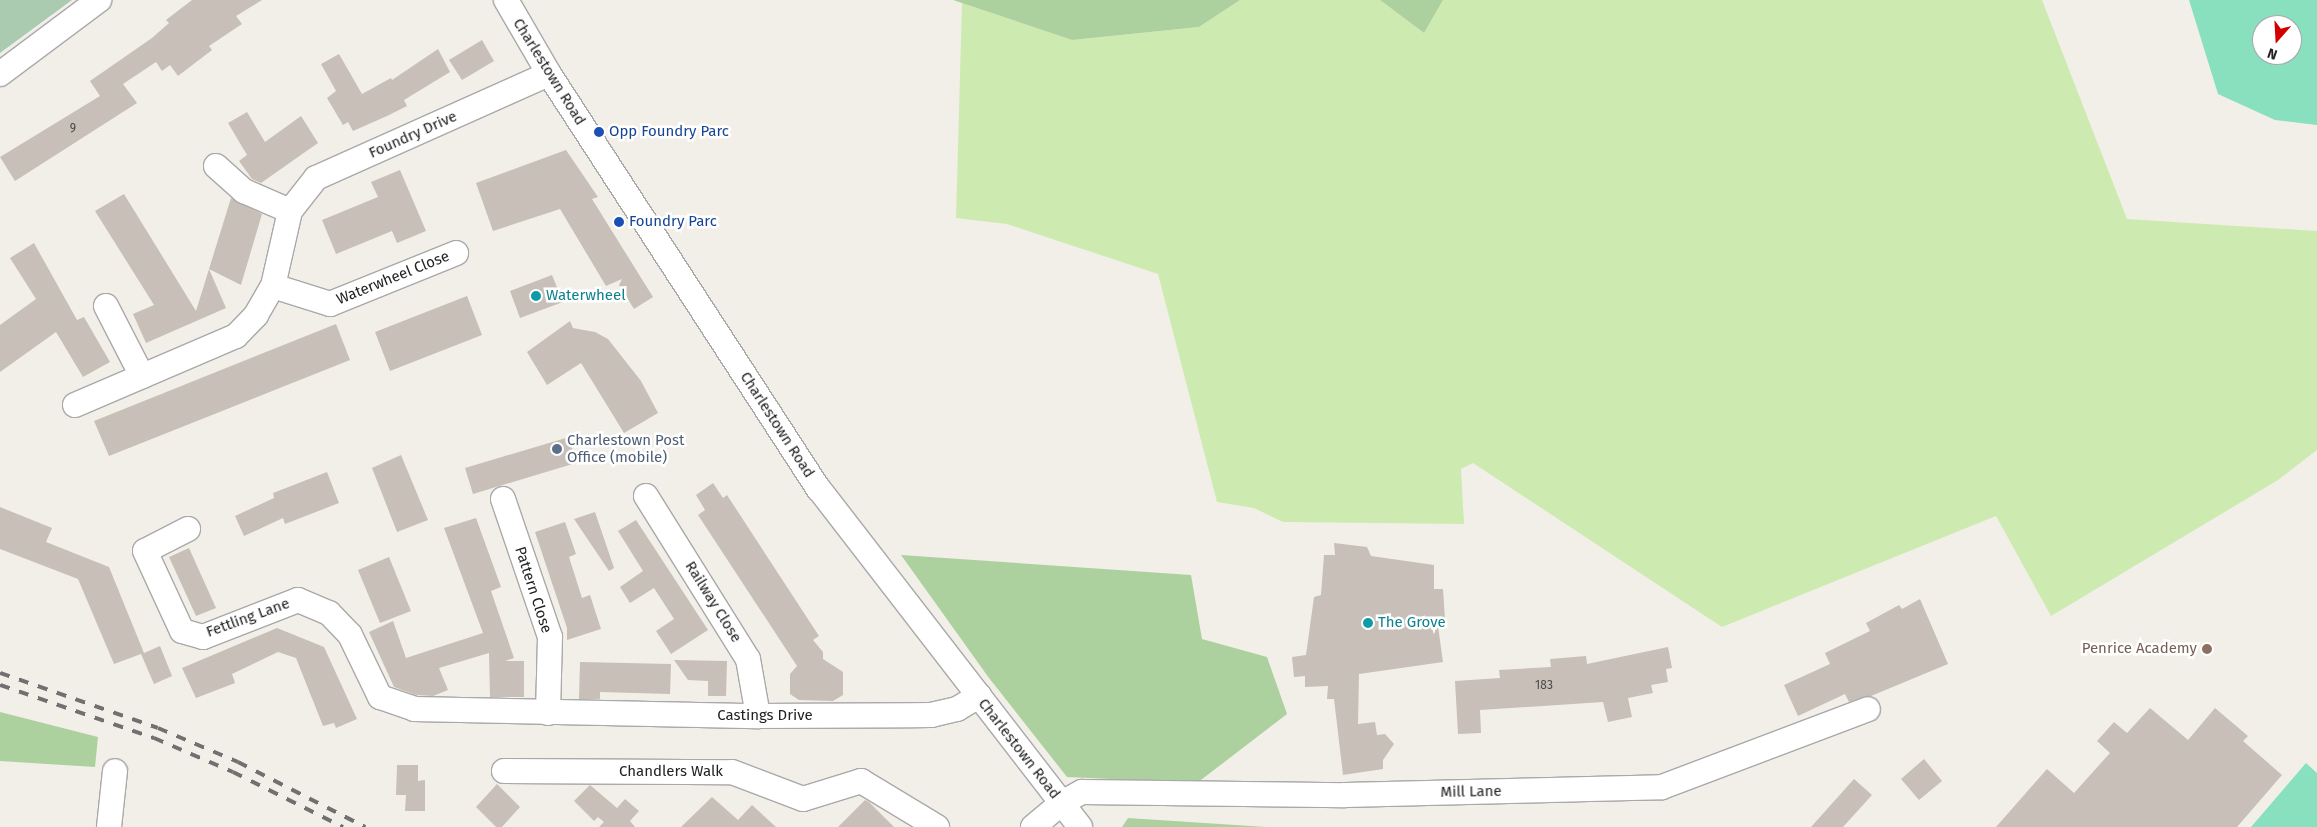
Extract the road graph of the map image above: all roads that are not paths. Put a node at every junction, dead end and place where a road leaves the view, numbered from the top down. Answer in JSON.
{"nodes":[{"id":1,"x":99,"y":0,"type":"edge"},
{"id":2,"x":506,"y":0,"type":"edge"},
{"id":3,"x":0,"y":74,"type":"edge"},
{"id":4,"x":549,"y":74,"type":"junction"},
{"id":5,"x":216,"y":166,"type":"dead end"},
{"id":6,"x":290,"y":211,"type":"junction"},
{"id":7,"x":456,"y":253,"type":"dead end"},
{"id":8,"x":273,"y":286,"type":"junction"},
{"id":9,"x":106,"y":306,"type":"dead end"},
{"id":10,"x":142,"y":376,"type":"junction"},
{"id":11,"x":75,"y":405,"type":"dead end"},
{"id":12,"x":646,"y":496,"type":"dead end"},
{"id":13,"x":503,"y":499,"type":"dead end"},
{"id":14,"x":188,"y":529,"type":"dead end"},
{"id":15,"x":979,"y":696,"type":"junction"},
{"id":16,"x":1868,"y":709,"type":"dead end"},
{"id":17,"x":548,"y":713,"type":"junction"},
{"id":18,"x":758,"y":716,"type":"junction"},
{"id":19,"x":504,"y":771,"type":"dead end"},
{"id":20,"x":115,"y":772,"type":"dead end"},
{"id":21,"x":1062,"y":803,"type":"junction"},
{"id":22,"x":109,"y":827,"type":"edge"},
{"id":23,"x":937,"y":827,"type":"edge"},
{"id":24,"x":1033,"y":827,"type":"edge"},
{"id":25,"x":1080,"y":827,"type":"edge"}],
"edges":[{"from":1,"to":3,"type":"street"},
{"from":2,"to":4,"type":"street","name":"Charlestown Road"},
{"from":4,"to":6,"type":"street","name":"Foundry Drive"},
{"from":4,"to":15,"type":"street","name":"Charlestown Road"},
{"from":5,"to":6,"type":"street"},
{"from":6,"to":8,"type":"street","name":"Foundry Drive"},
{"from":7,"to":8,"type":"street","name":"Waterwheel Close"},
{"from":8,"to":10,"type":"street","name":"Foundry Drive"},
{"from":9,"to":10,"type":"street"},
{"from":10,"to":11,"type":"street","name":"Foundry Drive"},
{"from":12,"to":18,"type":"street","name":"Railway Close"},
{"from":13,"to":17,"type":"street","name":"Pattern Close"},
{"from":14,"to":17,"type":"street","name":"Fettling Lane"},
{"from":15,"to":18,"type":"street","name":"Castings Drive"},
{"from":15,"to":21,"type":"street","name":"Charlestown Road"},
{"from":16,"to":21,"type":"street","name":"Mill Lane"},
{"from":17,"to":18,"type":"street","name":"Castings Drive"},
{"from":19,"to":23,"type":"street","name":"Chandlers Walk"},
{"from":20,"to":22,"type":"street"},
{"from":21,"to":24,"type":"street"},
{"from":21,"to":25,"type":"street","name":"Charlestown Road"}]}
